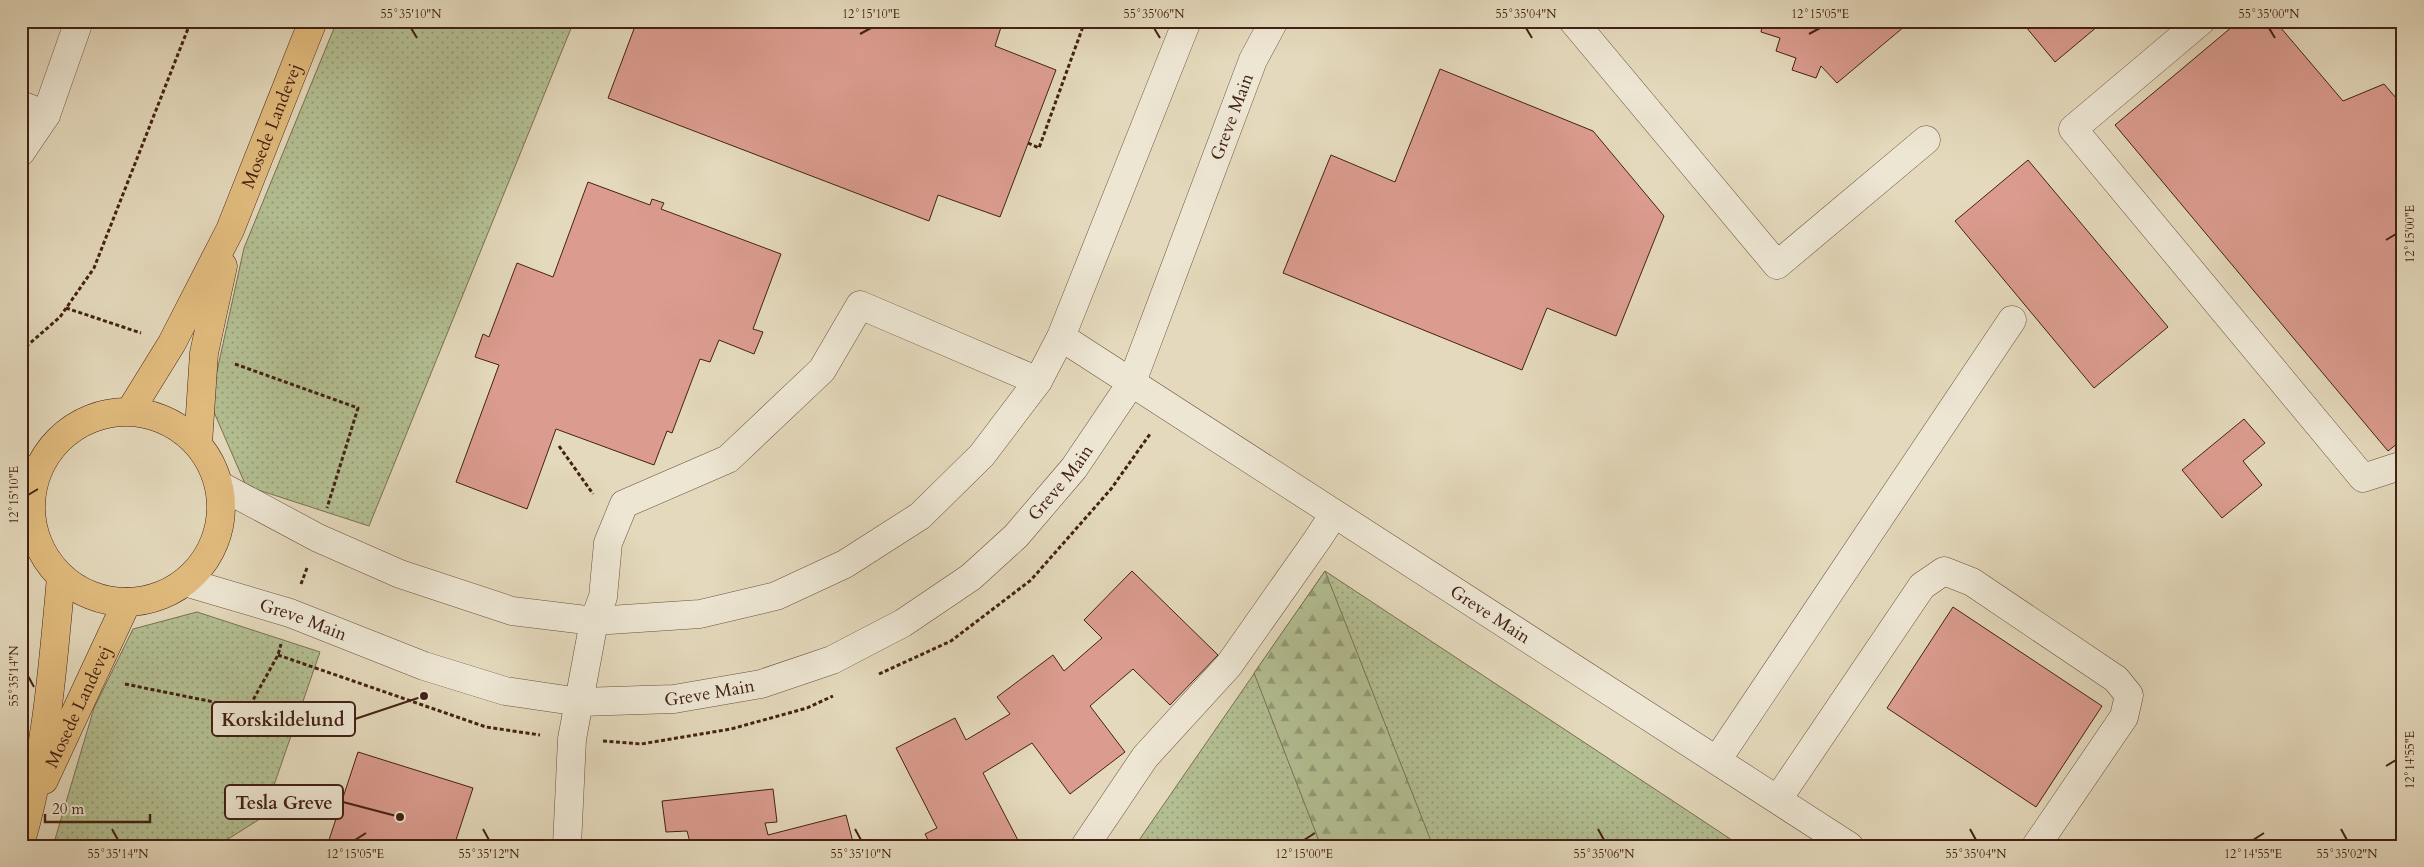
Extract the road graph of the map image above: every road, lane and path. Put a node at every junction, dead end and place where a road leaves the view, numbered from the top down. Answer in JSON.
{"nodes":[{"id":1,"x":79,"y":21,"type":"edge"},
{"id":2,"x":191,"y":21,"type":"edge"},
{"id":3,"x":313,"y":21,"type":"edge"},
{"id":4,"x":1085,"y":21,"type":"edge"},
{"id":5,"x":1187,"y":21,"type":"edge"},
{"id":6,"x":1274,"y":21,"type":"edge"},
{"id":7,"x":1573,"y":21,"type":"edge"},
{"id":8,"x":2201,"y":21,"type":"edge"},
{"id":9,"x":34,"y":110,"type":"edge"},
{"id":10,"x":1926,"y":140,"type":"dead end"},
{"id":11,"x":1028,"y":143,"type":"dead end"},
{"id":12,"x":21,"y":152,"type":"edge"},
{"id":13,"x":230,"y":230,"type":"junction"},
{"id":14,"x":2012,"y":320,"type":"dead end"},
{"id":15,"x":1061,"y":337,"type":"junction"},
{"id":16,"x":21,"y":351,"type":"edge"},
{"id":17,"x":1038,"y":380,"type":"junction"},
{"id":18,"x":1132,"y":382,"type":"junction"},
{"id":19,"x":130,"y":411,"type":"junction"},
{"id":20,"x":198,"y":444,"type":"junction"},
{"id":21,"x":559,"y":446,"type":"dead end"},
{"id":22,"x":2403,"y":465,"type":"edge"},
{"id":23,"x":29,"y":471,"type":"edge"},
{"id":24,"x":219,"y":484,"type":"junction"},
{"id":25,"x":1334,"y":514,"type":"junction"},
{"id":26,"x":615,"y":525,"type":"junction"},
{"id":27,"x":61,"y":577,"type":"junction"},
{"id":28,"x":185,"y":582,"type":"junction"},
{"id":29,"x":127,"y":602,"type":"junction"},
{"id":30,"x":594,"y":621,"type":"junction"},
{"id":31,"x":580,"y":702,"type":"junction"},
{"id":32,"x":1716,"y":760,"type":"junction"},
{"id":33,"x":1778,"y":799,"type":"junction"},
{"id":34,"x":30,"y":811,"type":"junction"},
{"id":35,"x":21,"y":841,"type":"edge"},
{"id":36,"x":567,"y":846,"type":"edge"},
{"id":37,"x":1085,"y":846,"type":"edge"},
{"id":38,"x":1849,"y":846,"type":"edge"},
{"id":39,"x":2036,"y":846,"type":"edge"}],
"edges":[{"from":1,"to":9,"type":"street"},
{"from":2,"to":16,"type":"path"},
{"from":3,"to":13,"type":"main road","name":"Mosede Landevej"},
{"from":4,"to":11,"type":"path"},
{"from":5,"to":15,"type":"street"},
{"from":6,"to":18,"type":"street","name":"Greve Main"},
{"from":7,"to":10,"type":"street"},
{"from":8,"to":22,"type":"street"},
{"from":9,"to":12,"type":"street"},
{"from":13,"to":19,"type":"main road","name":"Mosede Landevej"},
{"from":13,"to":20,"type":"main road","name":"Mosede Landevej"},
{"from":14,"to":32,"type":"street"},
{"from":15,"to":17,"type":"street"},
{"from":15,"to":18,"type":"street","name":"Greve Main"},
{"from":17,"to":26,"type":"street"},
{"from":17,"to":30,"type":"street"},
{"from":18,"to":25,"type":"street","name":"Greve Main"},
{"from":18,"to":31,"type":"street","name":"Greve Main"},
{"from":19,"to":20,"type":"main road"},
{"from":19,"to":23,"type":"main road"},
{"from":20,"to":24,"type":"main road"},
{"from":21,"to":26,"type":"path"},
{"from":23,"to":27,"type":"main road"},
{"from":24,"to":28,"type":"main road"},
{"from":24,"to":30,"type":"street"},
{"from":25,"to":32,"type":"street","name":"Greve Main"},
{"from":25,"to":37,"type":"street"},
{"from":26,"to":30,"type":"street"},
{"from":27,"to":29,"type":"main road"},
{"from":27,"to":34,"type":"main road","name":"Mosede Landevej"},
{"from":28,"to":29,"type":"main road"},
{"from":28,"to":31,"type":"street","name":"Greve Main"},
{"from":29,"to":34,"type":"main road","name":"Mosede Landevej"},
{"from":30,"to":31,"type":"street"},
{"from":31,"to":36,"type":"street"},
{"from":32,"to":33,"type":"street","name":"Greve Main"},
{"from":33,"to":38,"type":"street","name":"Greve Main"},
{"from":33,"to":39,"type":"street"},
{"from":34,"to":35,"type":"main road","name":"Mosede Landevej"}]}
